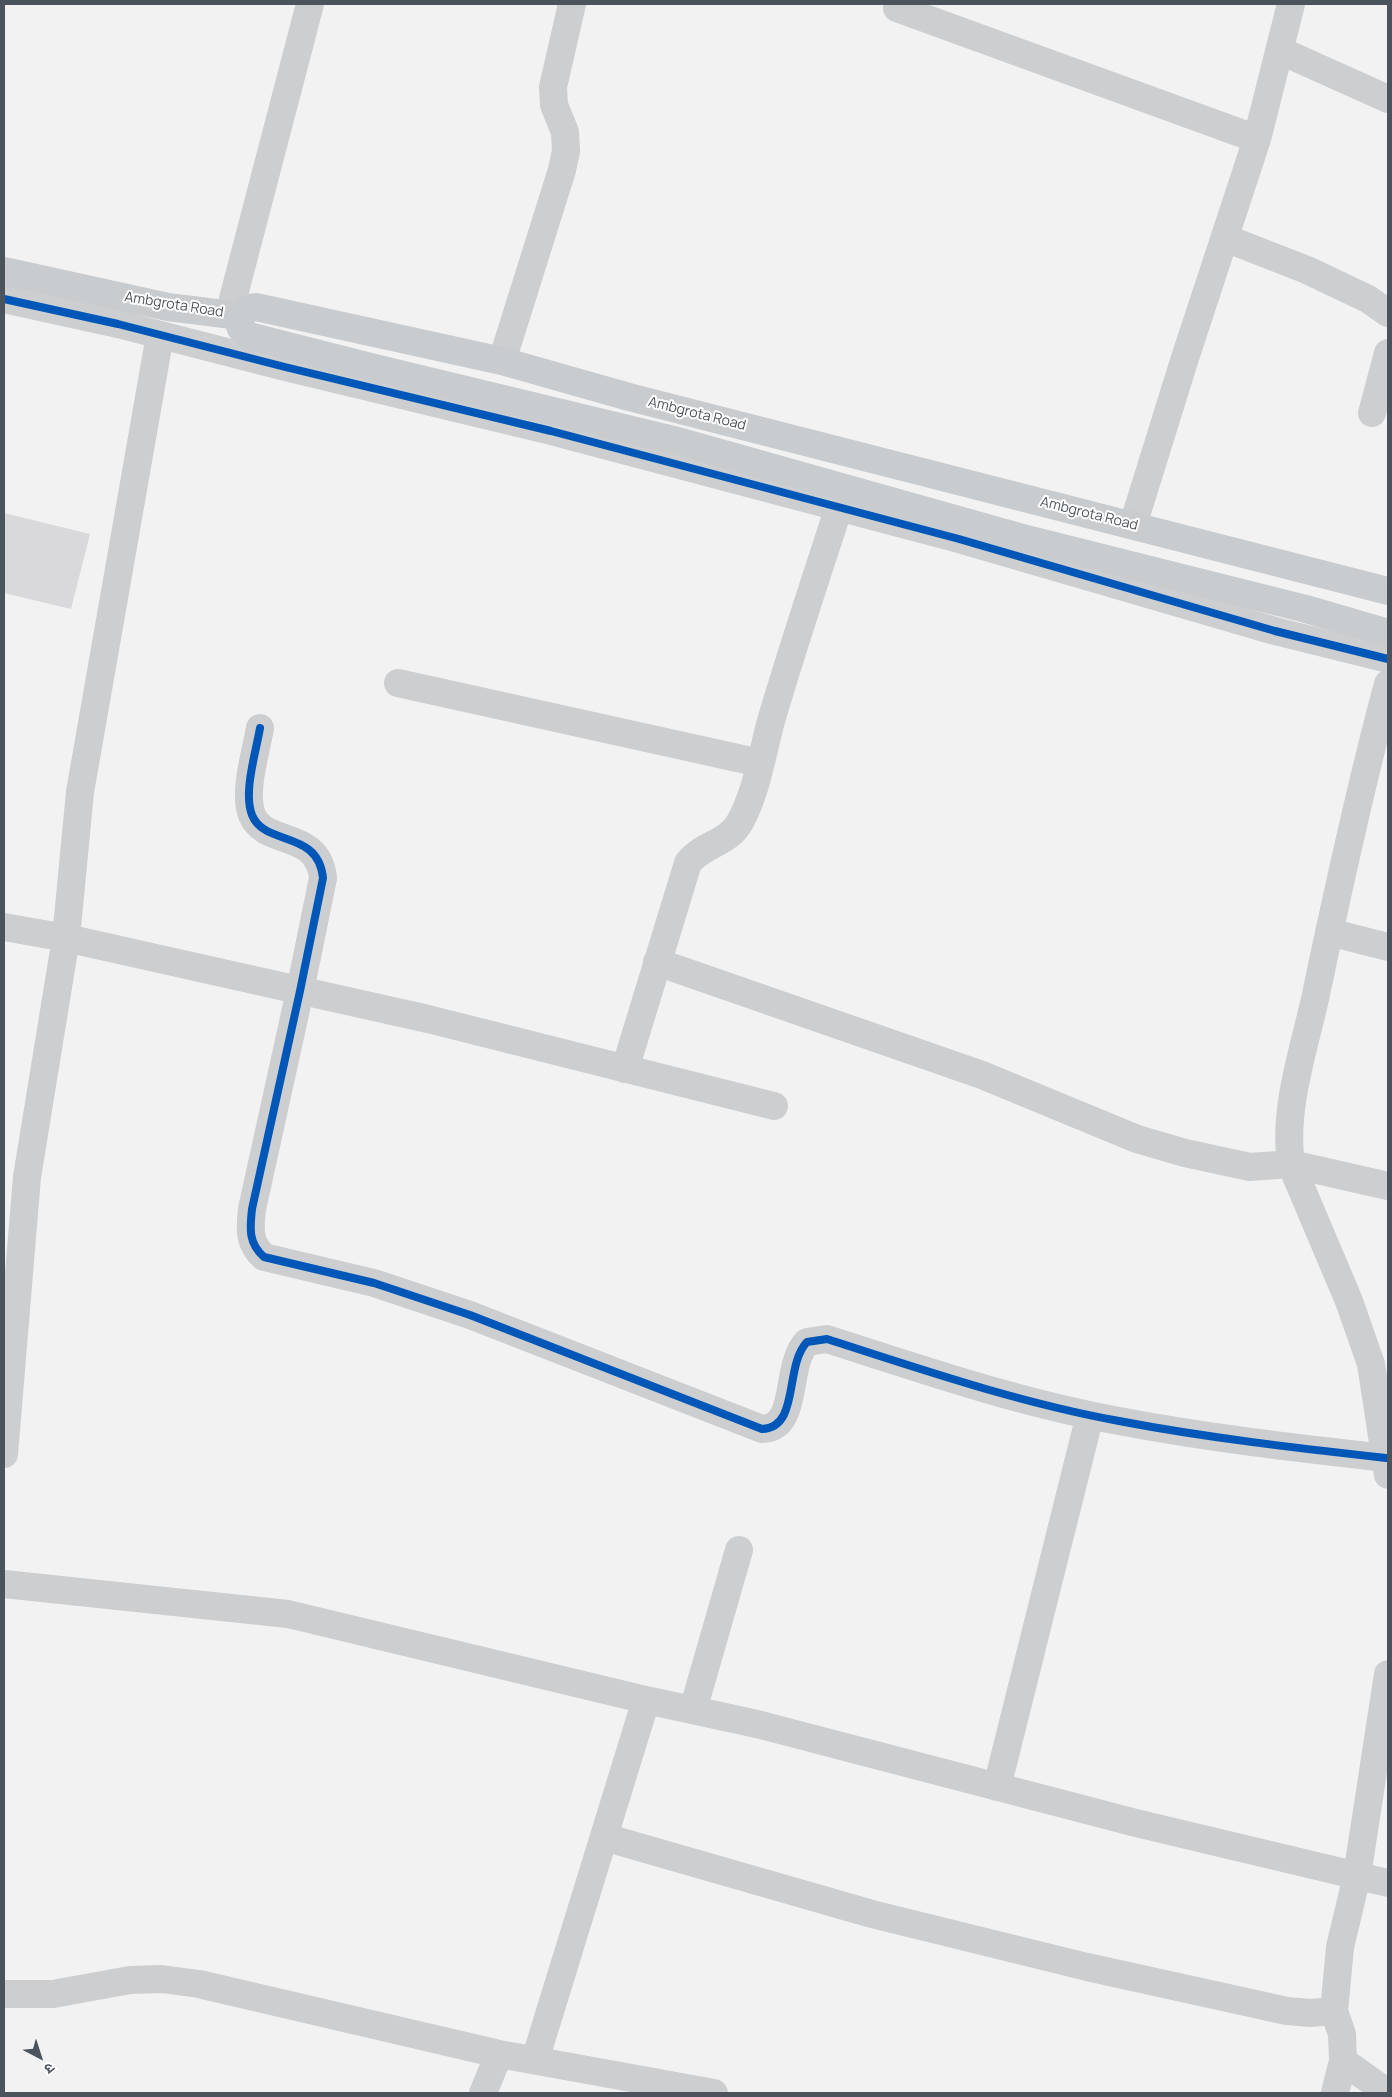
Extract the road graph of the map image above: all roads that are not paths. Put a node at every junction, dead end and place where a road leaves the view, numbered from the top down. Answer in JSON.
{"nodes":[{"id":1,"x":310,"y":4,"type":"edge"},
{"id":2,"x":572,"y":4,"type":"edge"},
{"id":3,"x":1291,"y":4,"type":"edge"},
{"id":4,"x":897,"y":8,"type":"dead end"},
{"id":5,"x":1281,"y":51,"type":"junction"},
{"id":6,"x":1388,"y":99,"type":"edge"},
{"id":7,"x":1257,"y":139,"type":"junction"},
{"id":8,"x":1225,"y":238,"type":"junction"},
{"id":9,"x":4,"y":270,"type":"edge"},
{"id":10,"x":4,"y":299,"type":"edge"},
{"id":11,"x":1388,"y":313,"type":"edge"},
{"id":12,"x":235,"y":315,"type":"junction"},
{"id":13,"x":160,"y":335,"type":"junction"},
{"id":14,"x":1388,"y":354,"type":"edge"},
{"id":15,"x":502,"y":361,"type":"junction"},
{"id":16,"x":1372,"y":412,"type":"dead end"},
{"id":17,"x":838,"y":507,"type":"junction"},
{"id":18,"x":1133,"y":525,"type":"junction"},
{"id":19,"x":1388,"y":591,"type":"edge"},
{"id":20,"x":1388,"y":633,"type":"edge"},
{"id":21,"x":1388,"y":659,"type":"edge"},
{"id":22,"x":398,"y":683,"type":"dead end"},
{"id":23,"x":1388,"y":684,"type":"edge"},
{"id":24,"x":260,"y":728,"type":"dead end"},
{"id":25,"x":760,"y":764,"type":"junction"},
{"id":26,"x":4,"y":927,"type":"edge"},
{"id":27,"x":1329,"y":932,"type":"junction"},
{"id":28,"x":66,"y":938,"type":"junction"},
{"id":29,"x":1388,"y":946,"type":"edge"},
{"id":30,"x":658,"y":962,"type":"junction"},
{"id":31,"x":300,"y":991,"type":"junction"},
{"id":32,"x":625,"y":1069,"type":"junction"},
{"id":33,"x":774,"y":1106,"type":"dead end"},
{"id":34,"x":1291,"y":1164,"type":"junction"},
{"id":35,"x":1388,"y":1186,"type":"edge"},
{"id":36,"x":1380,"y":1367,"type":"edge"},
{"id":37,"x":1090,"y":1414,"type":"junction"},
{"id":38,"x":4,"y":1454,"type":"edge"},
{"id":39,"x":1387,"y":1467,"type":"edge"},
{"id":40,"x":739,"y":1550,"type":"dead end"},
{"id":41,"x":4,"y":1584,"type":"edge"},
{"id":42,"x":1388,"y":1674,"type":"edge"},
{"id":43,"x":646,"y":1700,"type":"junction"},
{"id":44,"x":1386,"y":1709,"type":"edge"},
{"id":45,"x":693,"y":1710,"type":"junction"},
{"id":46,"x":997,"y":1787,"type":"junction"},
{"id":47,"x":604,"y":1837,"type":"junction"},
{"id":48,"x":1357,"y":1876,"type":"junction"},
{"id":49,"x":1388,"y":1883,"type":"edge"},
{"id":50,"x":4,"y":1994,"type":"edge"},
{"id":51,"x":1334,"y":2011,"type":"junction"},
{"id":52,"x":499,"y":2054,"type":"junction"},
{"id":53,"x":535,"y":2060,"type":"junction"},
{"id":54,"x":1343,"y":2061,"type":"junction"},
{"id":55,"x":483,"y":2093,"type":"edge"},
{"id":56,"x":714,"y":2093,"type":"edge"},
{"id":57,"x":1335,"y":2093,"type":"edge"},
{"id":58,"x":1388,"y":2093,"type":"edge"}],
"edges":[{"from":1,"to":12,"type":"street"},
{"from":2,"to":15,"type":"street"},
{"from":3,"to":5,"type":"street"},
{"from":4,"to":7,"type":"street"},
{"from":5,"to":6,"type":"street"},
{"from":5,"to":7,"type":"street"},
{"from":7,"to":8,"type":"street"},
{"from":8,"to":11,"type":"street"},
{"from":8,"to":18,"type":"street"},
{"from":9,"to":12,"type":"main road","name":"Ambgrota Road"},
{"from":10,"to":13,"type":"street"},
{"from":12,"to":15,"type":"main road","name":"Ambgrota Road"},
{"from":12,"to":20,"type":"main road"},
{"from":13,"to":17,"type":"street"},
{"from":13,"to":28,"type":"street"},
{"from":14,"to":16,"type":"street"},
{"from":15,"to":18,"type":"main road","name":"Ambgrota Road"},
{"from":17,"to":21,"type":"street"},
{"from":17,"to":25,"type":"street"},
{"from":18,"to":19,"type":"main road","name":"Ambgrota Road"},
{"from":22,"to":25,"type":"street"},
{"from":23,"to":27,"type":"street"},
{"from":24,"to":31,"type":"street"},
{"from":25,"to":30,"type":"street"},
{"from":26,"to":28,"type":"street"},
{"from":27,"to":29,"type":"street"},
{"from":27,"to":34,"type":"street"},
{"from":28,"to":31,"type":"street"},
{"from":28,"to":38,"type":"street"},
{"from":30,"to":32,"type":"street"},
{"from":30,"to":34,"type":"street"},
{"from":31,"to":32,"type":"street"},
{"from":31,"to":37,"type":"street"},
{"from":32,"to":33,"type":"street"},
{"from":34,"to":35,"type":"street"},
{"from":34,"to":36,"type":"street"},
{"from":36,"to":39,"type":"street"},
{"from":37,"to":39,"type":"street"},
{"from":37,"to":46,"type":"street"},
{"from":40,"to":45,"type":"street"},
{"from":41,"to":43,"type":"street"},
{"from":42,"to":44,"type":"street"},
{"from":43,"to":45,"type":"street"},
{"from":43,"to":47,"type":"street"},
{"from":44,"to":48,"type":"street"},
{"from":45,"to":46,"type":"street"},
{"from":46,"to":48,"type":"street"},
{"from":47,"to":51,"type":"street"},
{"from":47,"to":53,"type":"street"},
{"from":48,"to":49,"type":"street"},
{"from":48,"to":51,"type":"street"},
{"from":50,"to":52,"type":"street"},
{"from":51,"to":54,"type":"street"},
{"from":52,"to":53,"type":"street"},
{"from":52,"to":55,"type":"street"},
{"from":53,"to":56,"type":"street"},
{"from":54,"to":57,"type":"street"},
{"from":54,"to":58,"type":"street"}]}
